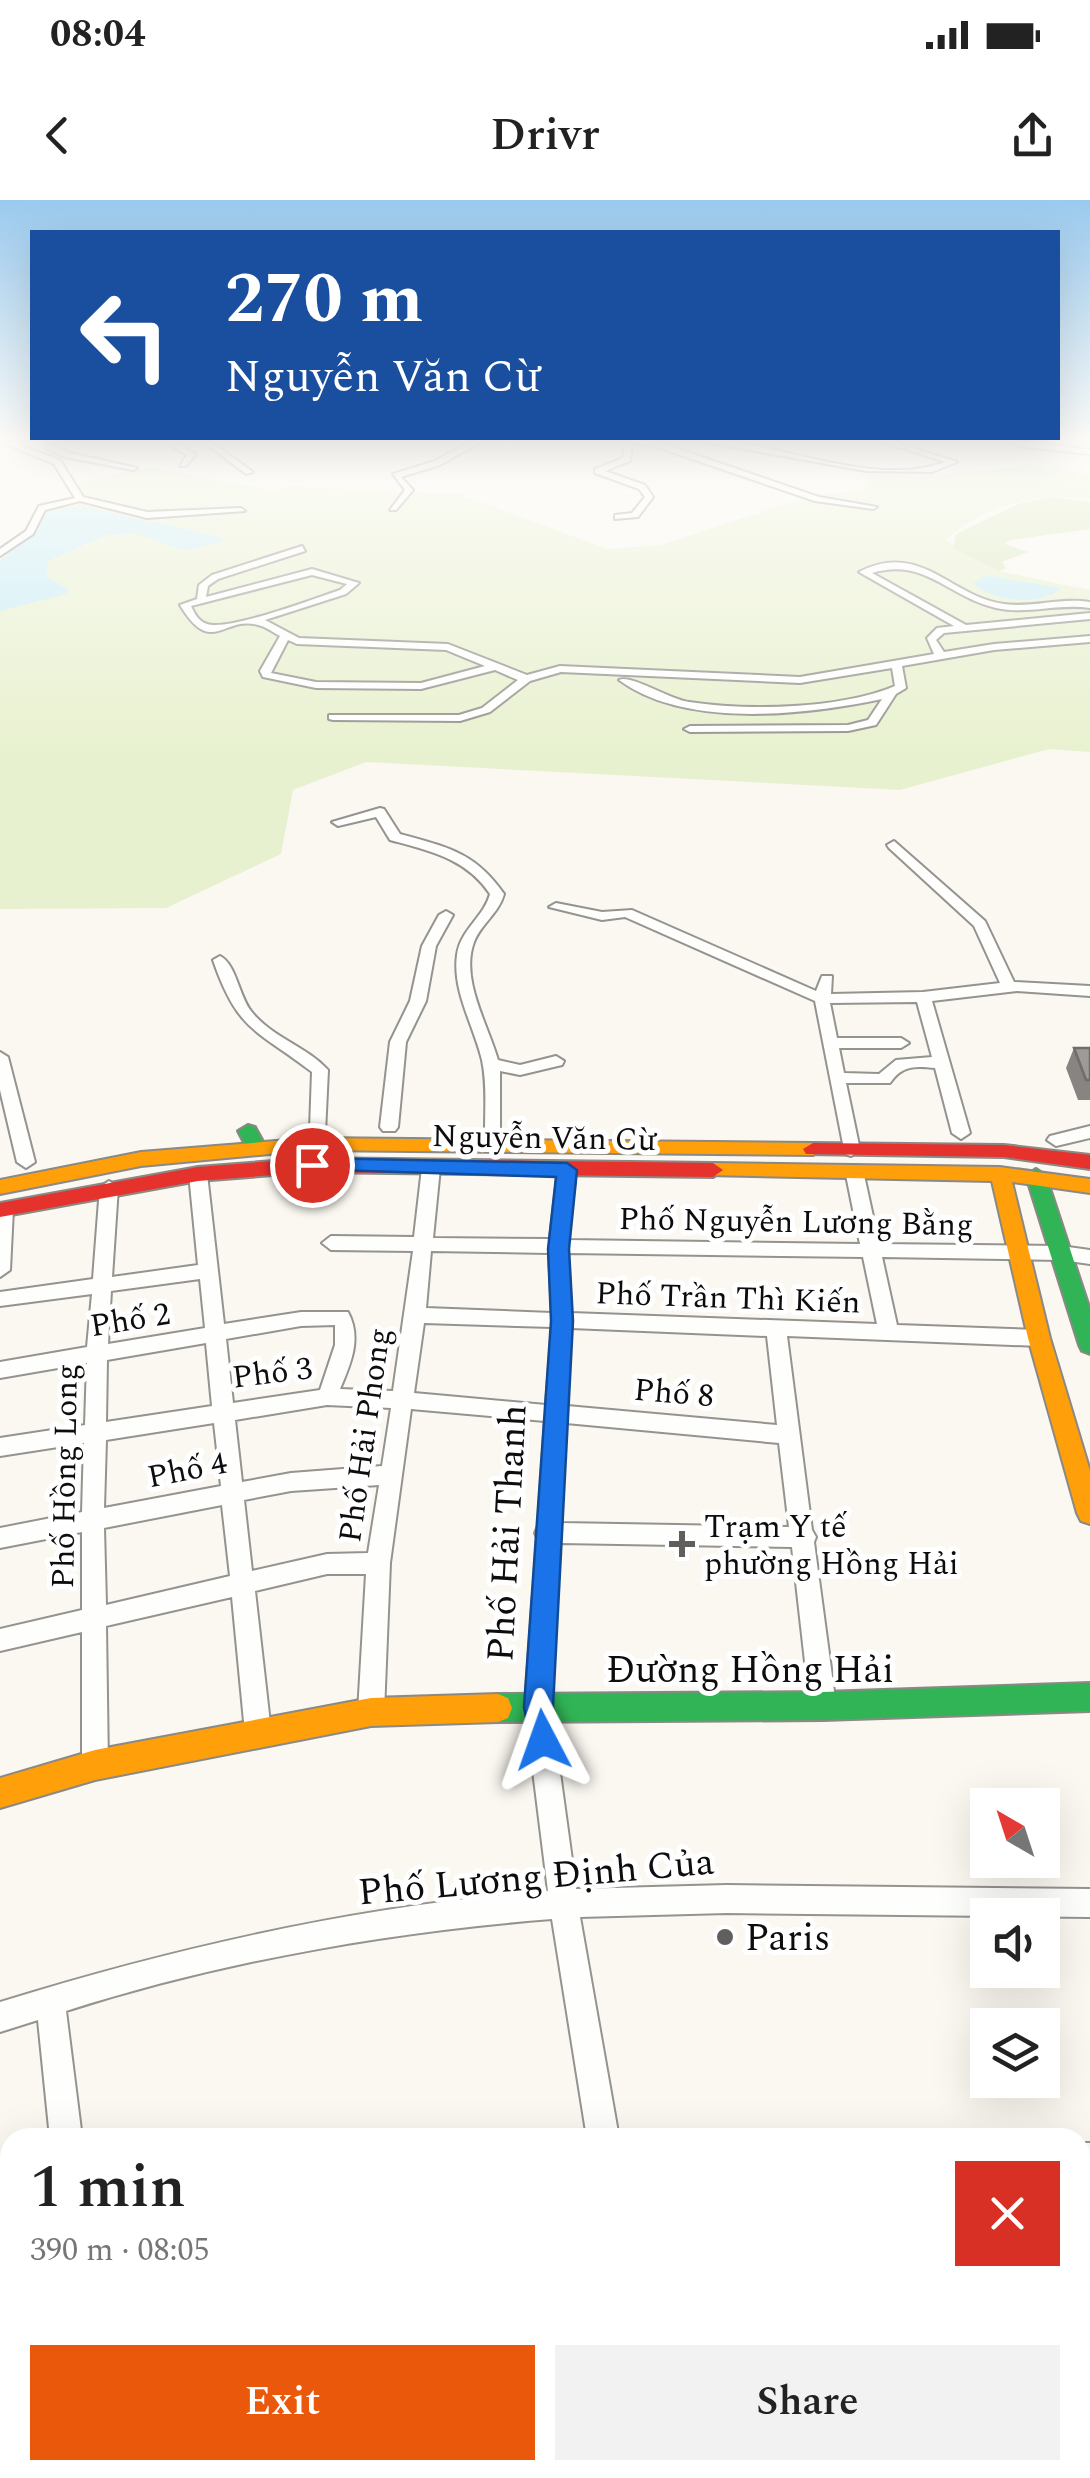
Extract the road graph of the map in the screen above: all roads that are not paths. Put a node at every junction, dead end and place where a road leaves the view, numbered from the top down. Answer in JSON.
{"nodes":[{"id":1,"x":302,"y":549,"type":"dead end"},
{"id":2,"x":201,"y":598,"type":"junction"},
{"id":3,"x":1090,"y":605,"type":"edge"},
{"id":4,"x":1090,"y":616,"type":"edge"},
{"id":5,"x":257,"y":620,"type":"junction"},
{"id":6,"x":962,"y":626,"type":"junction"},
{"id":7,"x":284,"y":638,"type":"junction"},
{"id":8,"x":1090,"y":639,"type":"edge"},
{"id":9,"x":940,"y":655,"type":"junction"},
{"id":10,"x":498,"y":666,"type":"junction"},
{"id":11,"x":897,"y":666,"type":"junction"},
{"id":12,"x":613,"y":674,"type":"junction"},
{"id":13,"x":526,"y":679,"type":"junction"},
{"id":14,"x":891,"y":694,"type":"junction"},
{"id":15,"x":333,"y":716,"type":"dead end"},
{"id":16,"x":690,"y":729,"type":"dead end"},
{"id":17,"x":338,"y":822,"type":"dead end"},
{"id":18,"x":894,"y":845,"type":"dead end"},
{"id":19,"x":556,"y":906,"type":"dead end"},
{"id":20,"x":446,"y":915,"type":"dead end"},
{"id":21,"x":220,"y":960,"type":"dead end"},
{"id":22,"x":826,"y":979,"type":"dead end"},
{"id":23,"x":1008,"y":987,"type":"junction"},
{"id":24,"x":1090,"y":991,"type":"edge"},
{"id":25,"x":923,"y":997,"type":"junction"},
{"id":26,"x":822,"y":999,"type":"junction"},
{"id":27,"x":833,"y":1043,"type":"junction"},
{"id":28,"x":901,"y":1043,"type":"dead end"},
{"id":29,"x":0,"y":1058,"type":"edge"},
{"id":30,"x":556,"y":1061,"type":"dead end"},
{"id":31,"x":941,"y":1063,"type":"junction"},
{"id":32,"x":492,"y":1064,"type":"junction"},
{"id":33,"x":840,"y":1078,"type":"junction"},
{"id":34,"x":388,"y":1126,"type":"junction"},
{"id":35,"x":318,"y":1129,"type":"junction"},
{"id":36,"x":494,"y":1130,"type":"junction"},
{"id":37,"x":1090,"y":1132,"type":"edge"},
{"id":38,"x":961,"y":1133,"type":"junction"},
{"id":39,"x":252,"y":1139,"type":"junction"},
{"id":40,"x":1056,"y":1140,"type":"junction"},
{"id":41,"x":849,"y":1142,"type":"junction"},
{"id":42,"x":1090,"y":1144,"type":"edge"},
{"id":43,"x":26,"y":1162,"type":"junction"},
{"id":44,"x":1090,"y":1162,"type":"edge"},
{"id":45,"x":0,"y":1168,"type":"edge"},
{"id":46,"x":431,"y":1168,"type":"junction"},
{"id":47,"x":567,"y":1170,"type":"junction"},
{"id":48,"x":198,"y":1174,"type":"junction"},
{"id":49,"x":1000,"y":1174,"type":"junction"},
{"id":50,"x":855,"y":1175,"type":"junction"},
{"id":51,"x":1036,"y":1176,"type":"junction"},
{"id":52,"x":1090,"y":1186,"type":"edge"},
{"id":53,"x":109,"y":1187,"type":"junction"},
{"id":54,"x":1,"y":1202,"type":"edge"},
{"id":55,"x":331,"y":1244,"type":"dead end"},
{"id":56,"x":423,"y":1244,"type":"junction"},
{"id":57,"x":559,"y":1246,"type":"junction"},
{"id":58,"x":1061,"y":1253,"type":"junction"},
{"id":59,"x":872,"y":1254,"type":"junction"},
{"id":60,"x":1020,"y":1256,"type":"junction"},
{"id":61,"x":1090,"y":1258,"type":"edge"},
{"id":62,"x":0,"y":1270,"type":"edge"},
{"id":63,"x":206,"y":1271,"type":"junction"},
{"id":64,"x":104,"y":1283,"type":"junction"},
{"id":65,"x":0,"y":1299,"type":"edge"},
{"id":66,"x":415,"y":1315,"type":"junction"},
{"id":67,"x":562,"y":1321,"type":"junction"},
{"id":68,"x":776,"y":1329,"type":"junction"},
{"id":69,"x":889,"y":1332,"type":"junction"},
{"id":70,"x":215,"y":1336,"type":"junction"},
{"id":71,"x":1039,"y":1338,"type":"junction"},
{"id":72,"x":1090,"y":1345,"type":"edge"},
{"id":73,"x":97,"y":1354,"type":"junction"},
{"id":74,"x":0,"y":1370,"type":"edge"},
{"id":75,"x":327,"y":1397,"type":"junction"},
{"id":76,"x":402,"y":1400,"type":"junction"},
{"id":77,"x":224,"y":1411,"type":"junction"},
{"id":78,"x":555,"y":1415,"type":"junction"},
{"id":79,"x":96,"y":1431,"type":"junction"},
{"id":80,"x":788,"y":1435,"type":"junction"},
{"id":81,"x":0,"y":1448,"type":"edge"},
{"id":82,"x":388,"y":1476,"type":"junction"},
{"id":83,"x":230,"y":1494,"type":"junction"},
{"id":84,"x":1090,"y":1513,"type":"edge"},
{"id":85,"x":93,"y":1520,"type":"junction"},
{"id":86,"x":546,"y":1534,"type":"junction"},
{"id":87,"x":804,"y":1537,"type":"junction"},
{"id":88,"x":0,"y":1538,"type":"edge"},
{"id":89,"x":378,"y":1563,"type":"junction"},
{"id":90,"x":240,"y":1582,"type":"junction"},
{"id":91,"x":95,"y":1618,"type":"junction"},
{"id":92,"x":0,"y":1640,"type":"edge"},
{"id":93,"x":1090,"y":1697,"type":"edge"},
{"id":94,"x":823,"y":1706,"type":"junction"},
{"id":95,"x":538,"y":1707,"type":"junction"},
{"id":96,"x":372,"y":1712,"type":"junction"},
{"id":97,"x":258,"y":1732,"type":"junction"},
{"id":98,"x":95,"y":1766,"type":"junction"},
{"id":99,"x":0,"y":1793,"type":"edge"},
{"id":100,"x":1090,"y":1903,"type":"edge"},
{"id":101,"x":564,"y":1906,"type":"junction"},
{"id":102,"x":50,"y":2000,"type":"junction"},
{"id":103,"x":0,"y":2017,"type":"edge"},
{"id":104,"x":65,"y":2128,"type":"edge"},
{"id":105,"x":601,"y":2128,"type":"edge"}],
"edges":[{"from":1,"to":2,"type":"street"},
{"from":2,"to":5,"type":"street"},
{"from":2,"to":5,"type":"street"},
{"from":3,"to":6,"type":"street"},
{"from":4,"to":6,"type":"street"},
{"from":5,"to":7,"type":"street"},
{"from":6,"to":9,"type":"street"},
{"from":7,"to":10,"type":"street"},
{"from":7,"to":10,"type":"street"},
{"from":8,"to":9,"type":"street"},
{"from":9,"to":11,"type":"street"},
{"from":10,"to":13,"type":"street"},
{"from":11,"to":12,"type":"street"},
{"from":11,"to":14,"type":"street"},
{"from":12,"to":13,"type":"street"},
{"from":12,"to":14,"type":"street"},
{"from":13,"to":15,"type":"street"},
{"from":14,"to":16,"type":"street"},
{"from":17,"to":32,"type":"street"},
{"from":18,"to":23,"type":"street"},
{"from":19,"to":26,"type":"street"},
{"from":20,"to":34,"type":"street"},
{"from":21,"to":35,"type":"street"},
{"from":22,"to":26,"type":"street"},
{"from":23,"to":24,"type":"street"},
{"from":23,"to":25,"type":"street"},
{"from":25,"to":26,"type":"street"},
{"from":25,"to":31,"type":"street"},
{"from":26,"to":27,"type":"street"},
{"from":27,"to":28,"type":"street"},
{"from":27,"to":33,"type":"street"},
{"from":29,"to":43,"type":"street"},
{"from":30,"to":32,"type":"street"},
{"from":31,"to":33,"type":"street"},
{"from":31,"to":38,"type":"street"},
{"from":32,"to":36,"type":"street"},
{"from":33,"to":41,"type":"street"},
{"from":34,"to":35,"type":"street","name":"Nguyễn Văn Cừ"},
{"from":34,"to":36,"type":"street","name":"Nguyễn Văn Cừ"},
{"from":35,"to":39,"type":"street","name":"Nguyễn Văn Cừ"},
{"from":36,"to":41,"type":"street","name":"Nguyễn Văn Cừ"},
{"from":37,"to":40,"type":"street"},
{"from":38,"to":40,"type":"street","name":"Nguyễn Văn Cừ"},
{"from":38,"to":41,"type":"street","name":"Nguyễn Văn Cừ"},
{"from":39,"to":41,"type":"street","name":"Nguyễn Văn Cừ"},
{"from":39,"to":43,"type":"street","name":"Nguyễn Văn Cừ"},
{"from":39,"to":54,"type":"street","name":"Nguyễn Văn Cừ"},
{"from":40,"to":42,"type":"street","name":"Nguyễn Văn Cừ"},
{"from":41,"to":44,"type":"street","name":"Nguyễn Văn Cừ"},
{"from":43,"to":45,"type":"street","name":"Nguyễn Văn Cừ"},
{"from":46,"to":47,"type":"street","name":"Nguyễn Văn Cừ"},
{"from":46,"to":48,"type":"street","name":"Nguyễn Văn Cừ"},
{"from":46,"to":56,"type":"street","name":"Phố Hải Phong"},
{"from":47,"to":50,"type":"street","name":"Nguyễn Văn Cừ"},
{"from":47,"to":57,"type":"street","name":"Phố Hải Thanh"},
{"from":48,"to":53,"type":"street","name":"Nguyễn Văn Cừ"},
{"from":48,"to":63,"type":"street"},
{"from":49,"to":50,"type":"street","name":"Nguyễn Văn Cừ"},
{"from":49,"to":51,"type":"street","name":"Nguyễn Văn Cừ"},
{"from":49,"to":60,"type":"street"},
{"from":50,"to":59,"type":"street"},
{"from":51,"to":52,"type":"street","name":"Nguyễn Văn Cừ"},
{"from":51,"to":58,"type":"street"},
{"from":53,"to":54,"type":"street","name":"Nguyễn Văn Cừ"},
{"from":53,"to":64,"type":"street","name":"Phố Hồng Long"},
{"from":54,"to":62,"type":"street"},
{"from":55,"to":56,"type":"street","name":"Phố Nguyễn Lương Bằng"},
{"from":56,"to":57,"type":"street","name":"Phố Nguyễn Lương Bằng"},
{"from":56,"to":66,"type":"street","name":"Phố Hải Phong"},
{"from":57,"to":59,"type":"street","name":"Phố Nguyễn Lương Bằng"},
{"from":57,"to":67,"type":"street","name":"Phố Hải Thanh"},
{"from":58,"to":60,"type":"street","name":"Phố Nguyễn Lương Bằng"},
{"from":58,"to":61,"type":"street","name":"Phố Nguyễn Lương Bằng"},
{"from":58,"to":72,"type":"street"},
{"from":59,"to":60,"type":"street","name":"Phố Nguyễn Lương Bằng"},
{"from":59,"to":69,"type":"street"},
{"from":60,"to":71,"type":"street"},
{"from":63,"to":64,"type":"street"},
{"from":63,"to":70,"type":"street"},
{"from":64,"to":65,"type":"street"},
{"from":64,"to":73,"type":"street","name":"Phố Hồng Long"},
{"from":66,"to":67,"type":"street","name":"Phố Trần Thì Kiến"},
{"from":66,"to":76,"type":"street","name":"Phố Hải Phong"},
{"from":67,"to":68,"type":"street","name":"Phố Trần Thì Kiến"},
{"from":67,"to":78,"type":"street","name":"Phố Hải Thanh"},
{"from":68,"to":69,"type":"street","name":"Phố Trần Thì Kiến"},
{"from":68,"to":80,"type":"street"},
{"from":69,"to":71,"type":"street","name":"Phố Trần Thì Kiến"},
{"from":70,"to":73,"type":"street","name":"Phố 2"},
{"from":70,"to":75,"type":"street","name":"Phố 2"},
{"from":70,"to":77,"type":"street"},
{"from":71,"to":84,"type":"street"},
{"from":73,"to":74,"type":"street","name":"Phố 2"},
{"from":73,"to":79,"type":"street","name":"Phố Hồng Long"},
{"from":75,"to":76,"type":"street","name":"Phố 3"},
{"from":75,"to":77,"type":"street","name":"Phố 3"},
{"from":76,"to":78,"type":"street","name":"Phố 3"},
{"from":76,"to":82,"type":"street","name":"Phố Hải Phong"},
{"from":77,"to":79,"type":"street","name":"Phố 3"},
{"from":77,"to":83,"type":"street"},
{"from":78,"to":80,"type":"street","name":"Phố 8"},
{"from":78,"to":86,"type":"street","name":"Phố Hải Thanh"},
{"from":79,"to":81,"type":"street","name":"Phố 3"},
{"from":79,"to":85,"type":"street","name":"Phố Hồng Long"},
{"from":80,"to":87,"type":"street"},
{"from":82,"to":83,"type":"street","name":"Phố 4"},
{"from":82,"to":89,"type":"street","name":"Phố Hải Phong"},
{"from":83,"to":85,"type":"street","name":"Phố 4"},
{"from":83,"to":90,"type":"street"},
{"from":85,"to":88,"type":"street","name":"Phố 4"},
{"from":85,"to":91,"type":"street","name":"Phố Hồng Long"},
{"from":86,"to":87,"type":"street"},
{"from":86,"to":95,"type":"street","name":"Phố Hải Thanh"},
{"from":87,"to":94,"type":"street"},
{"from":89,"to":90,"type":"street"},
{"from":89,"to":96,"type":"street","name":"Phố Hải Phong"},
{"from":90,"to":91,"type":"street"},
{"from":90,"to":97,"type":"street"},
{"from":91,"to":92,"type":"street"},
{"from":91,"to":98,"type":"street","name":"Phố Hồng Long"},
{"from":93,"to":94,"type":"street","name":"Đường Hồng Hải"},
{"from":94,"to":95,"type":"street","name":"Đường Hồng Hải"},
{"from":95,"to":96,"type":"street","name":"Đường Hồng Hải"},
{"from":95,"to":101,"type":"street","name":"Phố Hải Thanh"},
{"from":96,"to":97,"type":"street","name":"Đường Hồng Hải"},
{"from":97,"to":98,"type":"street","name":"Đường Hồng Hải"},
{"from":98,"to":99,"type":"street","name":"Đường Hồng Hải"},
{"from":100,"to":101,"type":"street","name":"Phố Lương Định Của"},
{"from":101,"to":102,"type":"street","name":"Phố Lương Định Của"},
{"from":101,"to":105,"type":"street","name":"Phố Hải Thanh"},
{"from":102,"to":103,"type":"street","name":"Phố Lương Định Của"},
{"from":102,"to":104,"type":"street"}]}
